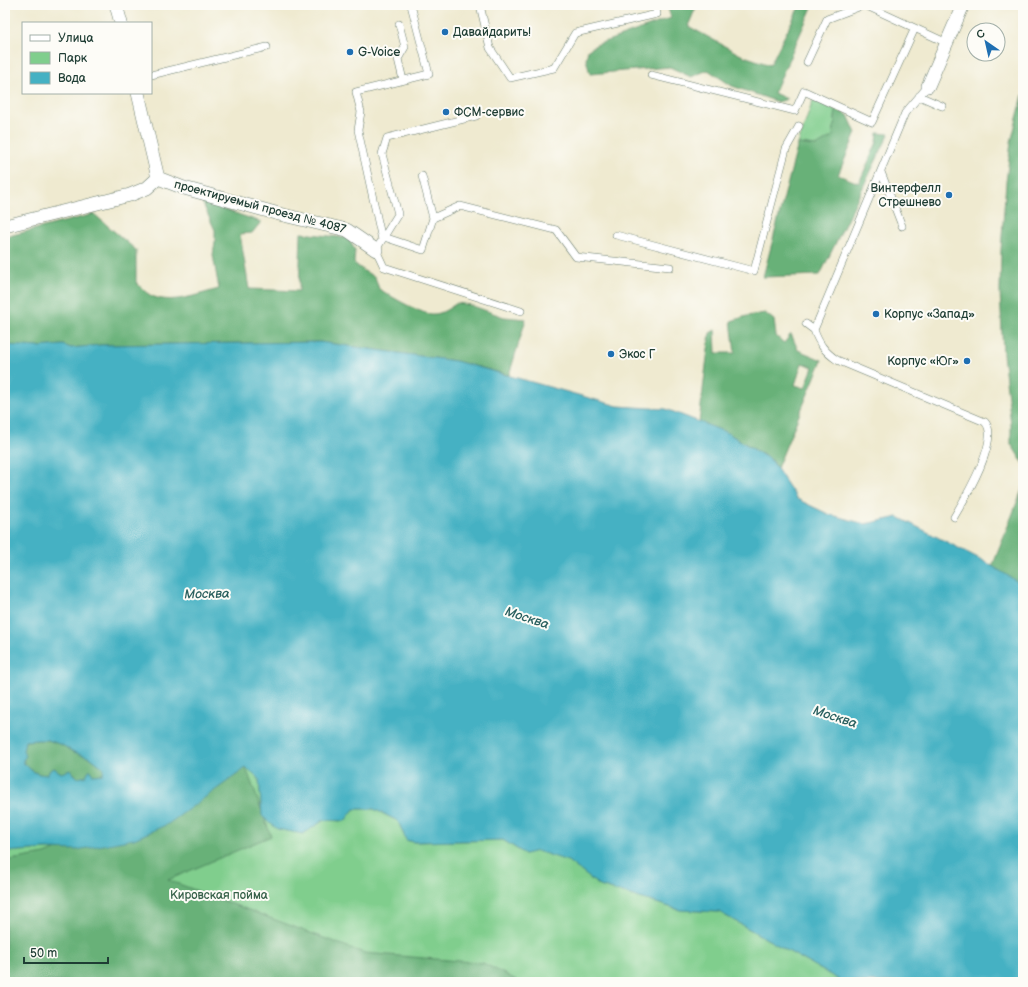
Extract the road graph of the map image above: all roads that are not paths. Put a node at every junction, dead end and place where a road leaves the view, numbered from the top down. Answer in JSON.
{"nodes":[{"id":1,"x":116,"y":5,"type":"edge"},
{"id":2,"x":411,"y":5,"type":"edge"},
{"id":3,"x":480,"y":5,"type":"edge"},
{"id":4,"x":655,"y":5,"type":"edge"},
{"id":5,"x":864,"y":5,"type":"edge"},
{"id":6,"x":963,"y":5,"type":"edge"},
{"id":7,"x":121,"y":22,"type":"edge"},
{"id":8,"x":399,"y":24,"type":"dead end"},
{"id":9,"x":915,"y":28,"type":"junction"},
{"id":10,"x":947,"y":43,"type":"junction"},
{"id":11,"x":267,"y":47,"type":"dead end"},
{"id":12,"x":807,"y":62,"type":"dead end"},
{"id":13,"x":651,"y":74,"type":"dead end"},
{"id":14,"x":152,"y":75,"type":"edge"},
{"id":15,"x":403,"y":80,"type":"junction"},
{"id":16,"x":928,"y":86,"type":"joint"},
{"id":17,"x":138,"y":94,"type":"edge"},
{"id":18,"x":919,"y":96,"type":"junction"},
{"id":19,"x":942,"y":106,"type":"dead end"},
{"id":20,"x":476,"y":116,"type":"dead end"},
{"id":21,"x":799,"y":126,"type":"dead end"},
{"id":22,"x":881,"y":172,"type":"junction"},
{"id":23,"x":422,"y":176,"type":"dead end"},
{"id":24,"x":158,"y":178,"type":"junction"},
{"id":25,"x":433,"y":218,"type":"junction"},
{"id":26,"x":5,"y":226,"type":"edge"},
{"id":27,"x":902,"y":226,"type":"dead end"},
{"id":28,"x":616,"y":235,"type":"dead end"},
{"id":29,"x":381,"y":242,"type":"junction"},
{"id":30,"x":670,"y":267,"type":"dead end"},
{"id":31,"x":520,"y":311,"type":"dead end"},
{"id":32,"x":806,"y":324,"type":"dead end"},
{"id":33,"x":814,"y":330,"type":"junction"},
{"id":34,"x":954,"y":517,"type":"dead end"}],
"edges":[{"from":1,"to":7,"type":"street"},
{"from":2,"to":15,"type":"lane"},
{"from":3,"to":4,"type":"lane"},
{"from":5,"to":9,"type":"lane"},
{"from":5,"to":12,"type":"lane"},
{"from":6,"to":10,"type":"street"},
{"from":8,"to":15,"type":"lane"},
{"from":9,"to":10,"type":"lane"},
{"from":9,"to":13,"type":"lane"},
{"from":10,"to":16,"type":"street"},
{"from":11,"to":14,"type":"lane"},
{"from":15,"to":29,"type":"lane"},
{"from":16,"to":18,"type":"lane"},
{"from":17,"to":24,"type":"street"},
{"from":18,"to":19,"type":"lane"},
{"from":18,"to":22,"type":"lane"},
{"from":20,"to":29,"type":"lane"},
{"from":21,"to":28,"type":"lane"},
{"from":22,"to":27,"type":"lane"},
{"from":22,"to":33,"type":"lane"},
{"from":23,"to":25,"type":"lane"},
{"from":24,"to":26,"type":"street","name":"проектируемый проезд № 4087"},
{"from":24,"to":29,"type":"street","name":"проектируемый проезд № 4087"},
{"from":25,"to":29,"type":"lane"},
{"from":25,"to":30,"type":"lane"},
{"from":29,"to":31,"type":"lane"},
{"from":32,"to":33,"type":"lane"},
{"from":33,"to":34,"type":"lane"}]}
